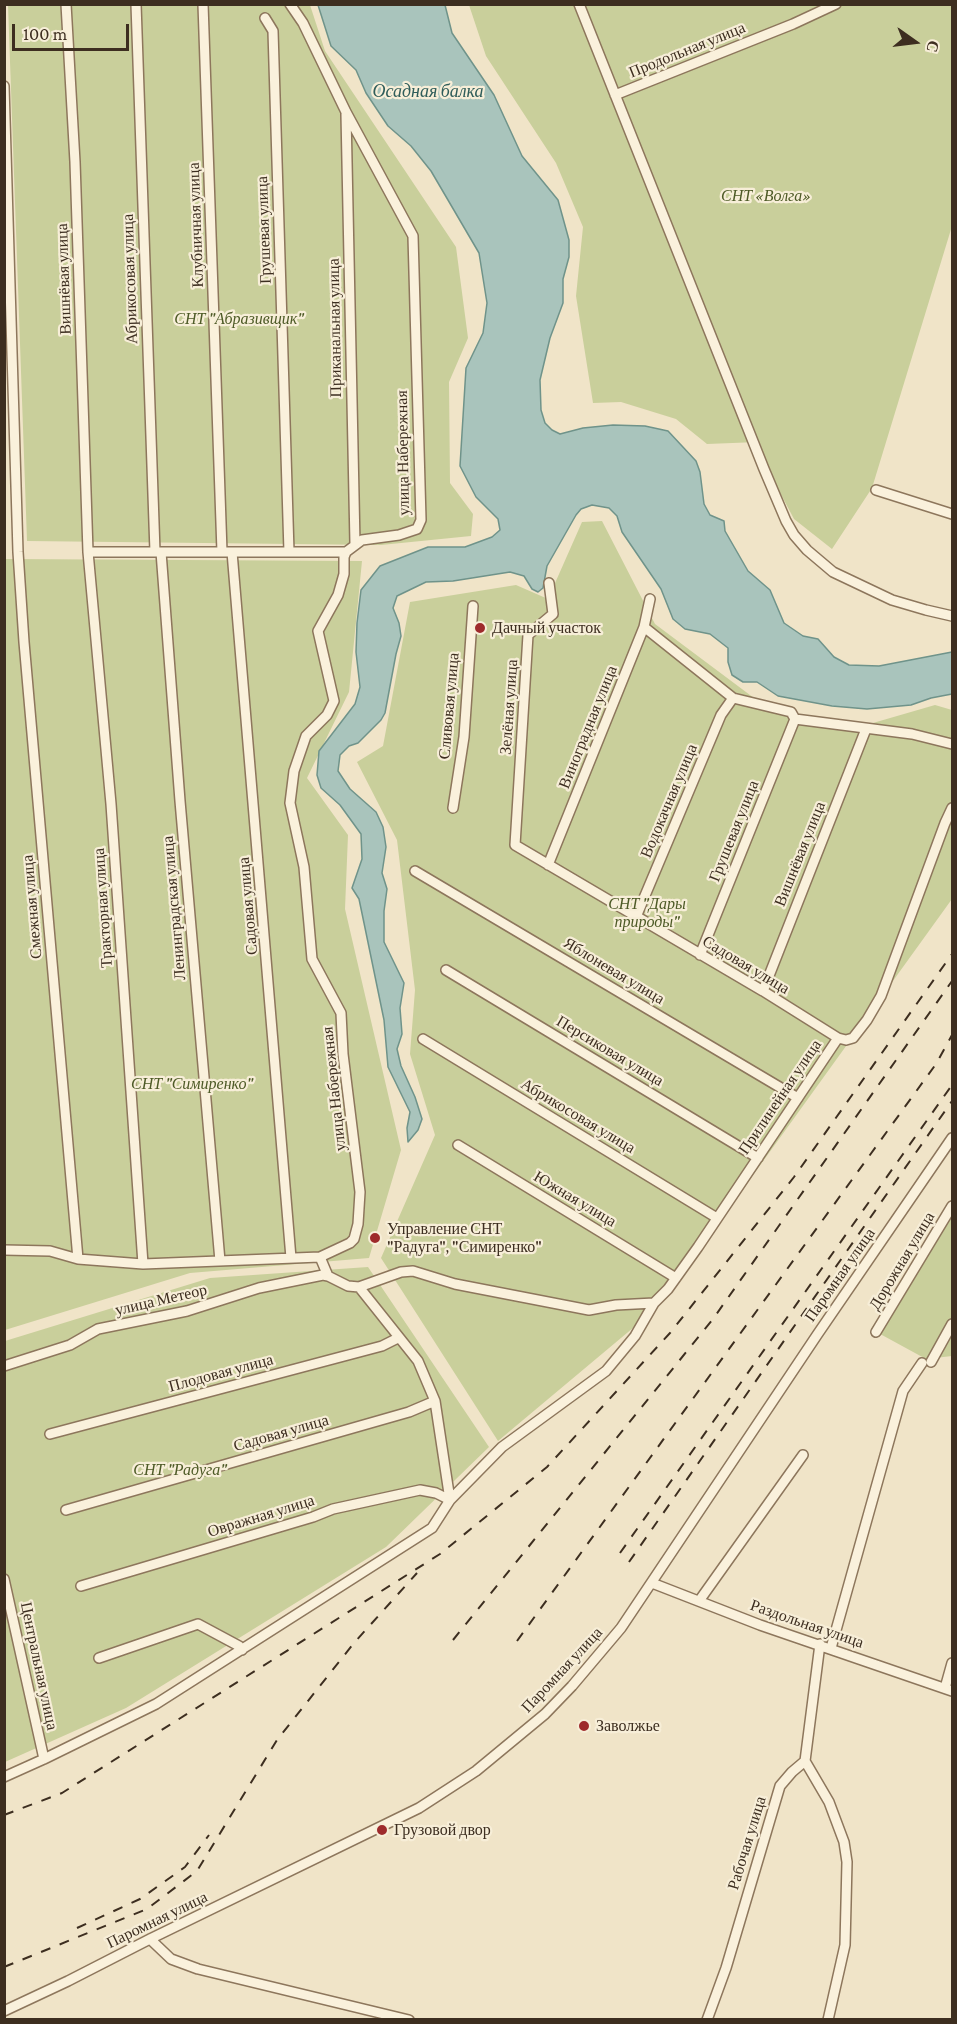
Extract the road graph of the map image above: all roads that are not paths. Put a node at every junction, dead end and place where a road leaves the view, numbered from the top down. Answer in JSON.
{"nodes":[{"id":1,"x":66,"y":4,"type":"edge"},
{"id":2,"x":136,"y":4,"type":"edge"},
{"id":3,"x":203,"y":4,"type":"edge"},
{"id":4,"x":290,"y":4,"type":"edge"},
{"id":5,"x":579,"y":4,"type":"edge"},
{"id":6,"x":836,"y":4,"type":"edge"},
{"id":7,"x":265,"y":18,"type":"dead end"},
{"id":8,"x":4,"y":86,"type":"edge"},
{"id":9,"x":615,"y":95,"type":"junction"},
{"id":10,"x":346,"y":112,"type":"junction"},
{"id":11,"x":876,"y":490,"type":"dead end"},
{"id":12,"x":952,"y":514,"type":"edge"},
{"id":13,"x":355,"y":544,"type":"junction"},
{"id":14,"x":88,"y":552,"type":"junction"},
{"id":15,"x":158,"y":552,"type":"junction"},
{"id":16,"x":227,"y":552,"type":"junction"},
{"id":17,"x":288,"y":552,"type":"junction"},
{"id":18,"x":346,"y":552,"type":"junction"},
{"id":19,"x":549,"y":583,"type":"dead end"},
{"id":20,"x":650,"y":599,"type":"dead end"},
{"id":21,"x":473,"y":606,"type":"dead end"},
{"id":22,"x":952,"y":616,"type":"edge"},
{"id":23,"x":644,"y":627,"type":"junction"},
{"id":24,"x":733,"y":698,"type":"junction"},
{"id":25,"x":795,"y":719,"type":"junction"},
{"id":26,"x":866,"y":729,"type":"junction"},
{"id":27,"x":952,"y":744,"type":"edge"},
{"id":28,"x":453,"y":808,"type":"dead end"},
{"id":29,"x":952,"y":808,"type":"edge"},
{"id":30,"x":515,"y":845,"type":"joint"},
{"id":31,"x":548,"y":865,"type":"junction"},
{"id":32,"x":415,"y":871,"type":"dead end"},
{"id":33,"x":636,"y":917,"type":"junction"},
{"id":34,"x":700,"y":955,"type":"junction"},
{"id":35,"x":446,"y":970,"type":"dead end"},
{"id":36,"x":763,"y":991,"type":"junction"},
{"id":37,"x":838,"y":1038,"type":"junction"},
{"id":38,"x":423,"y":1039,"type":"dead end"},
{"id":39,"x":798,"y":1098,"type":"junction"},
{"id":40,"x":952,"y":1138,"type":"edge"},
{"id":41,"x":458,"y":1145,"type":"dead end"},
{"id":42,"x":758,"y":1158,"type":"junction"},
{"id":43,"x":952,"y":1206,"type":"edge"},
{"id":44,"x":717,"y":1218,"type":"junction"},
{"id":45,"x":4,"y":1250,"type":"edge"},
{"id":46,"x":320,"y":1257,"type":"junction"},
{"id":47,"x":291,"y":1258,"type":"junction"},
{"id":48,"x":78,"y":1259,"type":"junction"},
{"id":49,"x":220,"y":1262,"type":"junction"},
{"id":50,"x":143,"y":1264,"type":"junction"},
{"id":51,"x":328,"y":1276,"type":"junction"},
{"id":52,"x":676,"y":1278,"type":"junction"},
{"id":53,"x":359,"y":1287,"type":"junction"},
{"id":54,"x":654,"y":1303,"type":"junction"},
{"id":55,"x":952,"y":1324,"type":"edge"},
{"id":56,"x":876,"y":1332,"type":"dead end"},
{"id":57,"x":398,"y":1338,"type":"junction"},
{"id":58,"x":4,"y":1365,"type":"edge"},
{"id":59,"x":435,"y":1401,"type":"junction"},
{"id":60,"x":50,"y":1434,"type":"dead end"},
{"id":61,"x":803,"y":1455,"type":"dead end"},
{"id":62,"x":450,"y":1500,"type":"junction"},
{"id":63,"x":66,"y":1510,"type":"dead end"},
{"id":64,"x":4,"y":1579,"type":"edge"},
{"id":65,"x":652,"y":1583,"type":"junction"},
{"id":66,"x":81,"y":1586,"type":"dead end"},
{"id":67,"x":699,"y":1601,"type":"junction"},
{"id":68,"x":820,"y":1644,"type":"junction"},
{"id":69,"x":831,"y":1648,"type":"junction"},
{"id":70,"x":242,"y":1650,"type":"junction"},
{"id":71,"x":99,"y":1658,"type":"dead end"},
{"id":72,"x":952,"y":1663,"type":"edge"},
{"id":73,"x":949,"y":1689,"type":"edge"},
{"id":74,"x":45,"y":1759,"type":"junction"},
{"id":75,"x":805,"y":1761,"type":"junction"},
{"id":76,"x":4,"y":1777,"type":"edge"},
{"id":77,"x":150,"y":1939,"type":"junction"},
{"id":78,"x":4,"y":2011,"type":"edge"},
{"id":79,"x":410,"y":2019,"type":"edge"},
{"id":80,"x":707,"y":2019,"type":"edge"},
{"id":81,"x":828,"y":2019,"type":"edge"}],
"edges":[{"from":1,"to":14,"type":"street","name":"Вишнёвая улица"},
{"from":2,"to":15,"type":"street","name":"Абрикосовая улица"},
{"from":3,"to":16,"type":"street","name":"Клубничная улица"},
{"from":4,"to":10,"type":"street","name":"улица Набережная"},
{"from":5,"to":9,"type":"street"},
{"from":6,"to":9,"type":"street","name":"Продольная улица"},
{"from":7,"to":17,"type":"street","name":"Грушевая улица"},
{"from":8,"to":48,"type":"street","name":"Смежная улица"},
{"from":9,"to":22,"type":"street"},
{"from":10,"to":13,"type":"street","name":"Приканальная улица"},
{"from":10,"to":13,"type":"street","name":"улица Набережная"},
{"from":11,"to":12,"type":"street"},
{"from":13,"to":18,"type":"street","name":"улица Набережная"},
{"from":14,"to":15,"type":"street"},
{"from":14,"to":50,"type":"street","name":"Тракторная улица"},
{"from":15,"to":16,"type":"street"},
{"from":15,"to":49,"type":"street","name":"Ленинградская улица"},
{"from":16,"to":17,"type":"street"},
{"from":16,"to":47,"type":"street","name":"Садовая улица"},
{"from":17,"to":18,"type":"street"},
{"from":18,"to":46,"type":"street","name":"улица Набережная"},
{"from":19,"to":30,"type":"street","name":"Зелёная улица"},
{"from":20,"to":23,"type":"street","name":"Виноградная улица"},
{"from":21,"to":28,"type":"street","name":"Сливовая улица"},
{"from":23,"to":24,"type":"street"},
{"from":23,"to":31,"type":"street","name":"Виноградная улица"},
{"from":24,"to":25,"type":"street"},
{"from":24,"to":33,"type":"street","name":"Водокачная улица"},
{"from":25,"to":26,"type":"street"},
{"from":25,"to":34,"type":"street","name":"Грушевая улица"},
{"from":26,"to":27,"type":"street"},
{"from":26,"to":36,"type":"street","name":"Вишнёвая улица"},
{"from":29,"to":37,"type":"street","name":"Прилинейная улица"},
{"from":30,"to":31,"type":"street","name":"Садовая улица"},
{"from":31,"to":33,"type":"street","name":"Садовая улица"},
{"from":32,"to":39,"type":"street","name":"Яблоневая улица"},
{"from":33,"to":34,"type":"street","name":"Садовая улица"},
{"from":34,"to":36,"type":"street","name":"Садовая улица"},
{"from":35,"to":42,"type":"street","name":"Персиковая улица"},
{"from":36,"to":37,"type":"street","name":"Садовая улица"},
{"from":37,"to":39,"type":"street","name":"Прилинейная улица"},
{"from":38,"to":44,"type":"street","name":"Абрикосовая улица"},
{"from":39,"to":42,"type":"street","name":"Прилинейная улица"},
{"from":40,"to":65,"type":"street","name":"Паромная улица"},
{"from":41,"to":52,"type":"street","name":"Южная улица"},
{"from":42,"to":44,"type":"street","name":"Прилинейная улица"},
{"from":43,"to":56,"type":"street","name":"Дорожная улица"},
{"from":44,"to":52,"type":"street","name":"Прилинейная улица"},
{"from":45,"to":48,"type":"street"},
{"from":46,"to":47,"type":"street"},
{"from":46,"to":51,"type":"street"},
{"from":47,"to":49,"type":"street"},
{"from":48,"to":50,"type":"street"},
{"from":49,"to":50,"type":"street"},
{"from":51,"to":53,"type":"street"},
{"from":51,"to":58,"type":"street","name":"улица Метеор"},
{"from":52,"to":54,"type":"street","name":"Прилинейная улица"},
{"from":53,"to":54,"type":"street"},
{"from":53,"to":57,"type":"street"},
{"from":54,"to":62,"type":"street","name":"Прилинейная улица"},
{"from":55,"to":69,"type":"street"},
{"from":57,"to":59,"type":"street"},
{"from":57,"to":60,"type":"street","name":"Плодовая улица"},
{"from":59,"to":62,"type":"street"},
{"from":59,"to":63,"type":"street","name":"Садовая улица"},
{"from":61,"to":67,"type":"street"},
{"from":62,"to":66,"type":"street","name":"Овражная улица"},
{"from":62,"to":70,"type":"street","name":"Прилинейная улица"},
{"from":64,"to":74,"type":"street","name":"Центральная улица"},
{"from":65,"to":67,"type":"street","name":"Раздольная улица"},
{"from":65,"to":77,"type":"street","name":"Паромная улица"},
{"from":67,"to":68,"type":"street","name":"Раздольная улица"},
{"from":68,"to":69,"type":"street","name":"Раздольная улица"},
{"from":68,"to":75,"type":"street"},
{"from":69,"to":73,"type":"street","name":"Раздольная улица"},
{"from":70,"to":71,"type":"street"},
{"from":70,"to":74,"type":"street","name":"Прилинейная улица"},
{"from":72,"to":73,"type":"street"},
{"from":74,"to":76,"type":"street","name":"Прилинейная улица"},
{"from":75,"to":80,"type":"street","name":"Рабочая улица"},
{"from":75,"to":81,"type":"street"},
{"from":77,"to":78,"type":"street","name":"Паромная улица"},
{"from":77,"to":79,"type":"street"}]}
